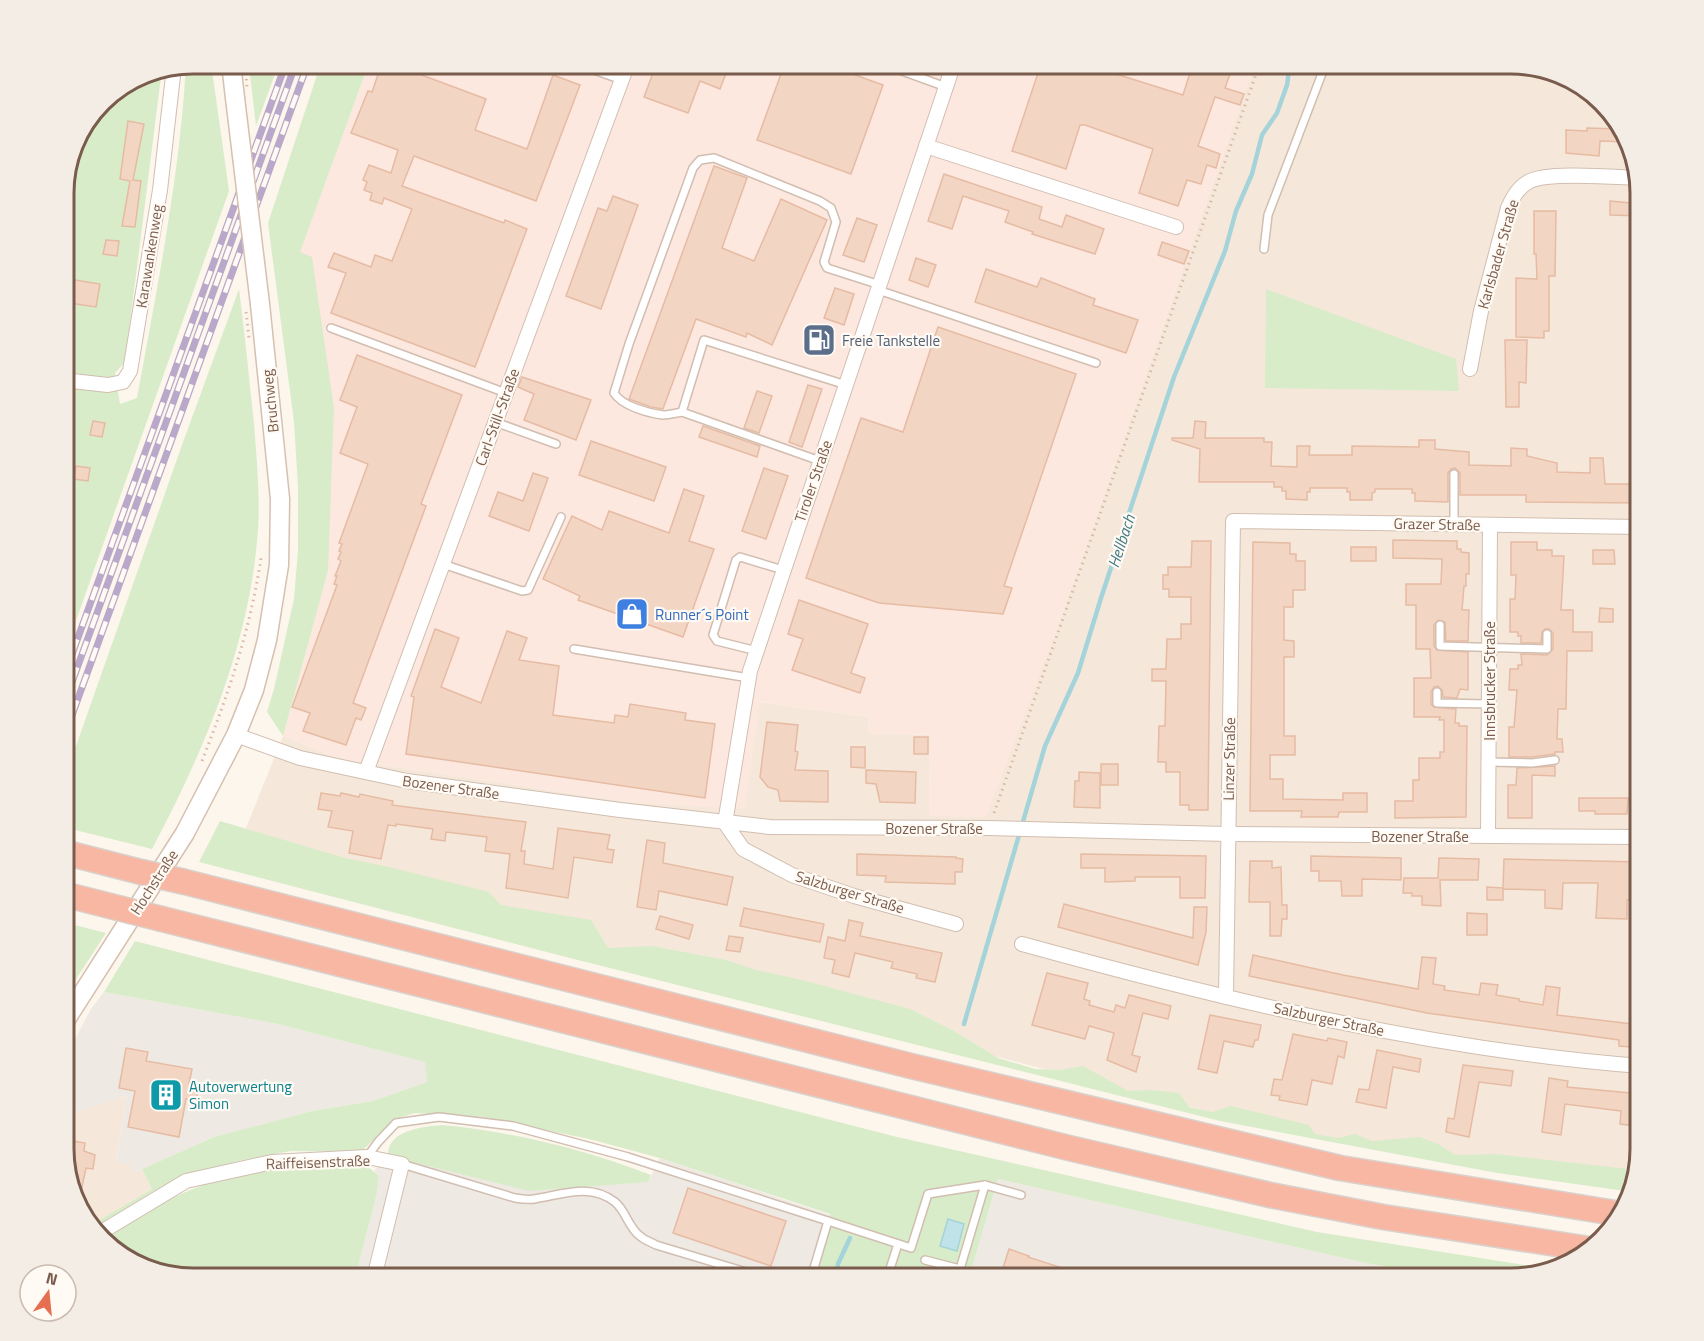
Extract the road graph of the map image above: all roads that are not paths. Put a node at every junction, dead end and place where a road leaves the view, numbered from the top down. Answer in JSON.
{"nodes":[{"id":1,"x":232,"y":74,"type":"edge"},
{"id":2,"x":605,"y":74,"type":"edge"},
{"id":3,"x":624,"y":74,"type":"edge"},
{"id":4,"x":910,"y":74,"type":"edge"},
{"id":5,"x":950,"y":74,"type":"edge"},
{"id":6,"x":1322,"y":74,"type":"edge"},
{"id":7,"x":173,"y":76,"type":"edge"},
{"id":8,"x":622,"y":80,"type":"junction"},
{"id":9,"x":946,"y":87,"type":"junction"},
{"id":10,"x":926,"y":146,"type":"junction"},
{"id":11,"x":1629,"y":178,"type":"edge"},
{"id":12,"x":1176,"y":227,"type":"dead end"},
{"id":13,"x":1264,"y":249,"type":"dead end"},
{"id":14,"x":879,"y":288,"type":"junction"},
{"id":15,"x":331,"y":328,"type":"dead end"},
{"id":16,"x":1096,"y":363,"type":"dead end"},
{"id":17,"x":1470,"y":369,"type":"dead end"},
{"id":18,"x":74,"y":381,"type":"edge"},
{"id":19,"x":846,"y":385,"type":"junction"},
{"id":20,"x":506,"y":393,"type":"junction"},
{"id":21,"x":682,"y":412,"type":"junction"},
{"id":22,"x":495,"y":422,"type":"junction"},
{"id":23,"x":555,"y":444,"type":"dead end"},
{"id":24,"x":820,"y":460,"type":"junction"},
{"id":25,"x":1454,"y":474,"type":"dead end"},
{"id":26,"x":561,"y":517,"type":"dead end"},
{"id":27,"x":1233,"y":521,"type":"joint"},
{"id":28,"x":1454,"y":525,"type":"junction"},
{"id":29,"x":1490,"y":525,"type":"junction"},
{"id":30,"x":1630,"y":527,"type":"edge"},
{"id":31,"x":442,"y":564,"type":"junction"},
{"id":32,"x":783,"y":570,"type":"junction"},
{"id":33,"x":1440,"y":625,"type":"dead end"},
{"id":34,"x":1547,"y":634,"type":"dead end"},
{"id":35,"x":1489,"y":648,"type":"junction"},
{"id":36,"x":574,"y":650,"type":"dead end"},
{"id":37,"x":757,"y":651,"type":"junction"},
{"id":38,"x":749,"y":678,"type":"junction"},
{"id":39,"x":1437,"y":692,"type":"dead end"},
{"id":40,"x":1489,"y":704,"type":"junction"},
{"id":41,"x":236,"y":735,"type":"junction"},
{"id":42,"x":1555,"y":760,"type":"dead end"},
{"id":43,"x":1488,"y":762,"type":"junction"},
{"id":44,"x":366,"y":772,"type":"junction"},
{"id":45,"x":725,"y":823,"type":"junction"},
{"id":46,"x":1228,"y":834,"type":"junction"},
{"id":47,"x":1488,"y":836,"type":"junction"},
{"id":48,"x":1630,"y":837,"type":"edge"},
{"id":49,"x":74,"y":855,"type":"edge"},
{"id":50,"x":74,"y":897,"type":"edge"},
{"id":51,"x":956,"y":924,"type":"dead end"},
{"id":52,"x":1022,"y":944,"type":"dead end"},
{"id":53,"x":1226,"y":997,"type":"junction"},
{"id":54,"x":74,"y":1007,"type":"edge"},
{"id":55,"x":1630,"y":1065,"type":"edge"},
{"id":56,"x":368,"y":1157,"type":"junction"},
{"id":57,"x":402,"y":1164,"type":"junction"},
{"id":58,"x":985,"y":1185,"type":"junction"},
{"id":59,"x":1022,"y":1194,"type":"dead end"},
{"id":60,"x":1612,"y":1213,"type":"edge"},
{"id":61,"x":828,"y":1221,"type":"junction"},
{"id":62,"x":105,"y":1229,"type":"edge"},
{"id":63,"x":898,"y":1244,"type":"junction"},
{"id":64,"x":1577,"y":1247,"type":"edge"},
{"id":65,"x":926,"y":1260,"type":"dead end"},
{"id":66,"x":376,"y":1268,"type":"edge"},
{"id":67,"x":733,"y":1268,"type":"edge"},
{"id":68,"x":814,"y":1268,"type":"edge"},
{"id":69,"x":890,"y":1268,"type":"edge"},
{"id":70,"x":956,"y":1268,"type":"edge"},
{"id":71,"x":960,"y":1268,"type":"edge"}],
"edges":[{"from":1,"to":41,"type":"street","name":"Bruchweg","bridge":true},
{"from":2,"to":8,"type":"lane"},
{"from":3,"to":8,"type":"street","name":"Carl-Still-Straße"},
{"from":4,"to":9,"type":"lane"},
{"from":5,"to":9,"type":"street","name":"Tiroler Straße"},
{"from":6,"to":13,"type":"lane"},
{"from":7,"to":18,"type":"street","name":"Karawankenweg"},
{"from":8,"to":20,"type":"street","name":"Carl-Still-Straße"},
{"from":9,"to":10,"type":"street","name":"Tiroler Straße"},
{"from":10,"to":12,"type":"street"},
{"from":10,"to":14,"type":"street","name":"Tiroler Straße"},
{"from":11,"to":17,"type":"street","name":"Karlsbader Straße"},
{"from":14,"to":16,"type":"lane"},
{"from":14,"to":19,"type":"street","name":"Tiroler Straße"},
{"from":14,"to":21,"type":"lane"},
{"from":15,"to":20,"type":"lane"},
{"from":19,"to":21,"type":"lane"},
{"from":19,"to":24,"type":"street","name":"Tiroler Straße"},
{"from":20,"to":22,"type":"street","name":"Carl-Still-Straße"},
{"from":21,"to":24,"type":"lane"},
{"from":22,"to":23,"type":"lane"},
{"from":22,"to":31,"type":"street","name":"Carl-Still-Straße"},
{"from":24,"to":32,"type":"street","name":"Tiroler Straße"},
{"from":25,"to":28,"type":"lane"},
{"from":26,"to":31,"type":"lane"},
{"from":27,"to":28,"type":"street","name":"Grazer Straße"},
{"from":27,"to":46,"type":"street","name":"Linzer Straße"},
{"from":28,"to":29,"type":"street","name":"Grazer Straße"},
{"from":29,"to":30,"type":"street","name":"Grazer Straße"},
{"from":29,"to":35,"type":"street","name":"Innsbrucker Straße"},
{"from":31,"to":44,"type":"street","name":"Carl-Still-Straße"},
{"from":32,"to":37,"type":"street","name":"Tiroler Straße"},
{"from":32,"to":37,"type":"lane"},
{"from":33,"to":35,"type":"lane"},
{"from":34,"to":35,"type":"lane"},
{"from":35,"to":40,"type":"street","name":"Innsbrucker Straße"},
{"from":36,"to":38,"type":"lane"},
{"from":37,"to":38,"type":"street","name":"Tiroler Straße"},
{"from":38,"to":45,"type":"street","name":"Tiroler Straße"},
{"from":39,"to":40,"type":"lane"},
{"from":40,"to":43,"type":"street","name":"Innsbrucker Straße"},
{"from":41,"to":44,"type":"street","name":"Bozener Straße"},
{"from":41,"to":54,"type":"street","name":"Hochstraße"},
{"from":42,"to":43,"type":"lane"},
{"from":43,"to":47,"type":"street","name":"Innsbrucker Straße"},
{"from":44,"to":45,"type":"street","name":"Bozener Straße"},
{"from":45,"to":46,"type":"street","name":"Bozener Straße"},
{"from":45,"to":51,"type":"street","name":"Salzburger Straße"},
{"from":46,"to":47,"type":"street","name":"Bozener Straße"},
{"from":46,"to":53,"type":"street","name":"Linzer Straße"},
{"from":47,"to":48,"type":"street","name":"Bozener Straße"},
{"from":49,"to":60,"type":"highway","bridge":true},
{"from":50,"to":64,"type":"highway","bridge":true},
{"from":52,"to":53,"type":"street","name":"Salzburger Straße"},
{"from":53,"to":55,"type":"street","name":"Salzburger Straße"},
{"from":56,"to":57,"type":"street","name":"Raiffeisenstraße"},
{"from":56,"to":61,"type":"lane"},
{"from":56,"to":62,"type":"street","name":"Raiffeisenstraße"},
{"from":57,"to":66,"type":"street"},
{"from":57,"to":67,"type":"lane"},
{"from":58,"to":59,"type":"lane"},
{"from":58,"to":63,"type":"lane"},
{"from":58,"to":71,"type":"lane"},
{"from":61,"to":63,"type":"lane"},
{"from":61,"to":68,"type":"lane"},
{"from":63,"to":69,"type":"lane"},
{"from":65,"to":70,"type":"lane"}]}
